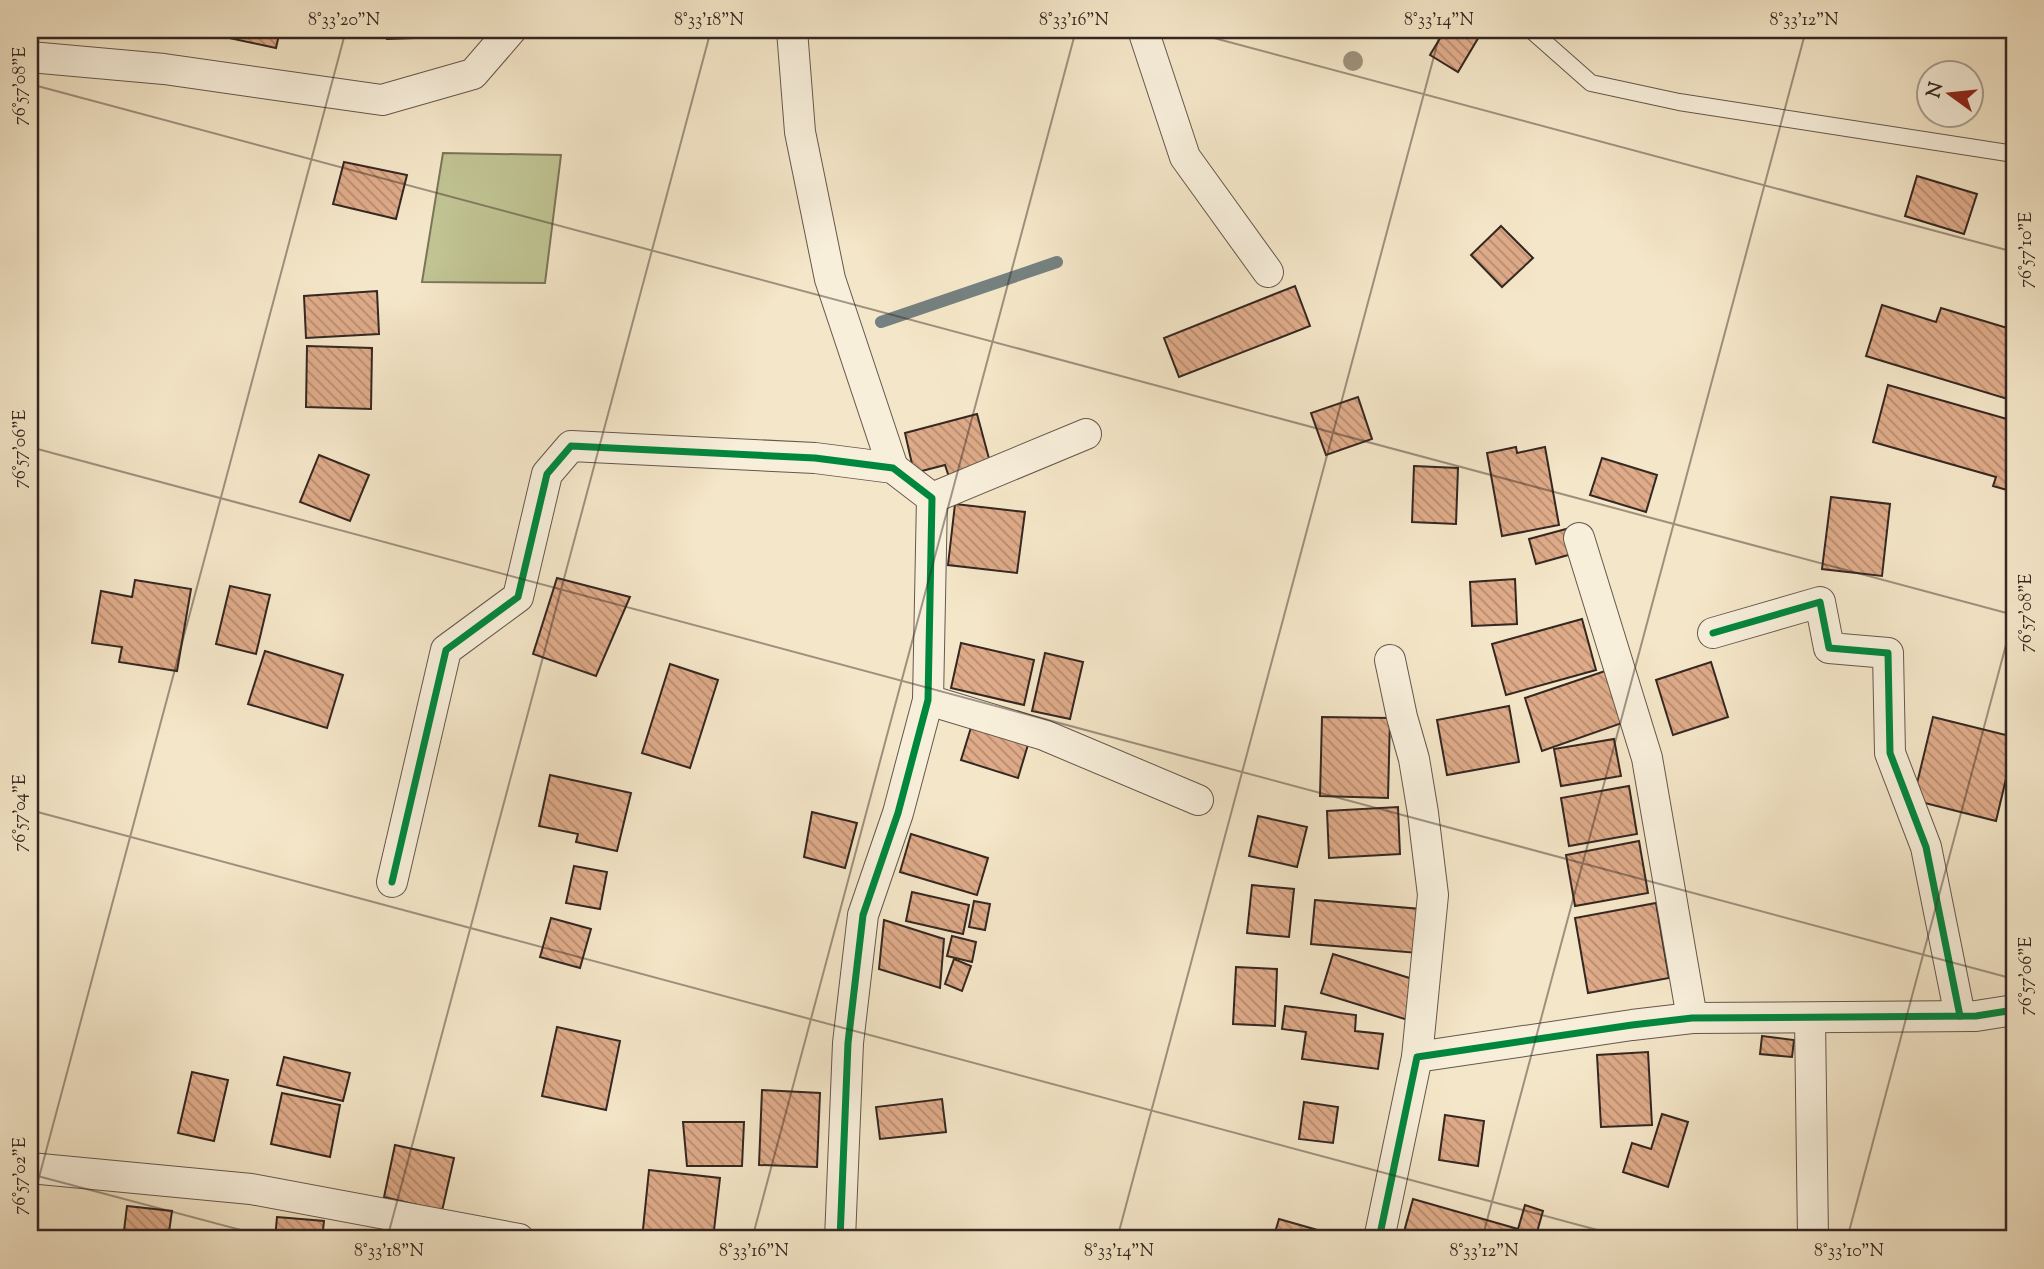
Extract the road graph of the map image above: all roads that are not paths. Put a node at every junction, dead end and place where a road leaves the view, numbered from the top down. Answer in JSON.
{"nodes":[{"id":1,"x":511,"y":30,"type":"edge"},
{"id":2,"x":792,"y":30,"type":"edge"},
{"id":3,"x":1143,"y":30,"type":"edge"},
{"id":4,"x":1531,"y":30,"type":"edge"},
{"id":5,"x":30,"y":57,"type":"edge"},
{"id":6,"x":2014,"y":154,"type":"edge"},
{"id":7,"x":1268,"y":272,"type":"dead end"},
{"id":8,"x":1086,"y":433,"type":"dead end"},
{"id":9,"x":893,"y":468,"type":"junction"},
{"id":10,"x":932,"y":498,"type":"junction"},
{"id":11,"x":1579,"y":538,"type":"dead end"},
{"id":12,"x":1713,"y":633,"type":"dead end"},
{"id":13,"x":1390,"y":660,"type":"dead end"},
{"id":14,"x":928,"y":700,"type":"junction"},
{"id":15,"x":1198,"y":800,"type":"dead end"},
{"id":16,"x":392,"y":882,"type":"dead end"},
{"id":17,"x":2014,"y":1010,"type":"edge"},
{"id":18,"x":1960,"y":1016,"type":"junction"},
{"id":19,"x":1692,"y":1018,"type":"junction"},
{"id":20,"x":1810,"y":1018,"type":"junction"},
{"id":21,"x":1418,"y":1057,"type":"junction"},
{"id":22,"x":30,"y":1168,"type":"edge"},
{"id":23,"x":519,"y":1239,"type":"edge"},
{"id":24,"x":840,"y":1239,"type":"edge"},
{"id":25,"x":1379,"y":1239,"type":"edge"},
{"id":26,"x":1813,"y":1239,"type":"edge"}],
"edges":[{"from":1,"to":5,"type":"street"},
{"from":2,"to":9,"type":"street"},
{"from":3,"to":7,"type":"street"},
{"from":4,"to":6,"type":"lane"},
{"from":8,"to":10,"type":"street"},
{"from":9,"to":10,"type":"street"},
{"from":9,"to":16,"type":"street"},
{"from":10,"to":14,"type":"street"},
{"from":11,"to":19,"type":"street"},
{"from":12,"to":18,"type":"street"},
{"from":13,"to":21,"type":"street"},
{"from":14,"to":15,"type":"street"},
{"from":14,"to":24,"type":"street"},
{"from":17,"to":18,"type":"street"},
{"from":18,"to":20,"type":"street"},
{"from":19,"to":20,"type":"street"},
{"from":19,"to":21,"type":"street"},
{"from":20,"to":26,"type":"street"},
{"from":21,"to":25,"type":"street"},
{"from":22,"to":23,"type":"street"}]}
